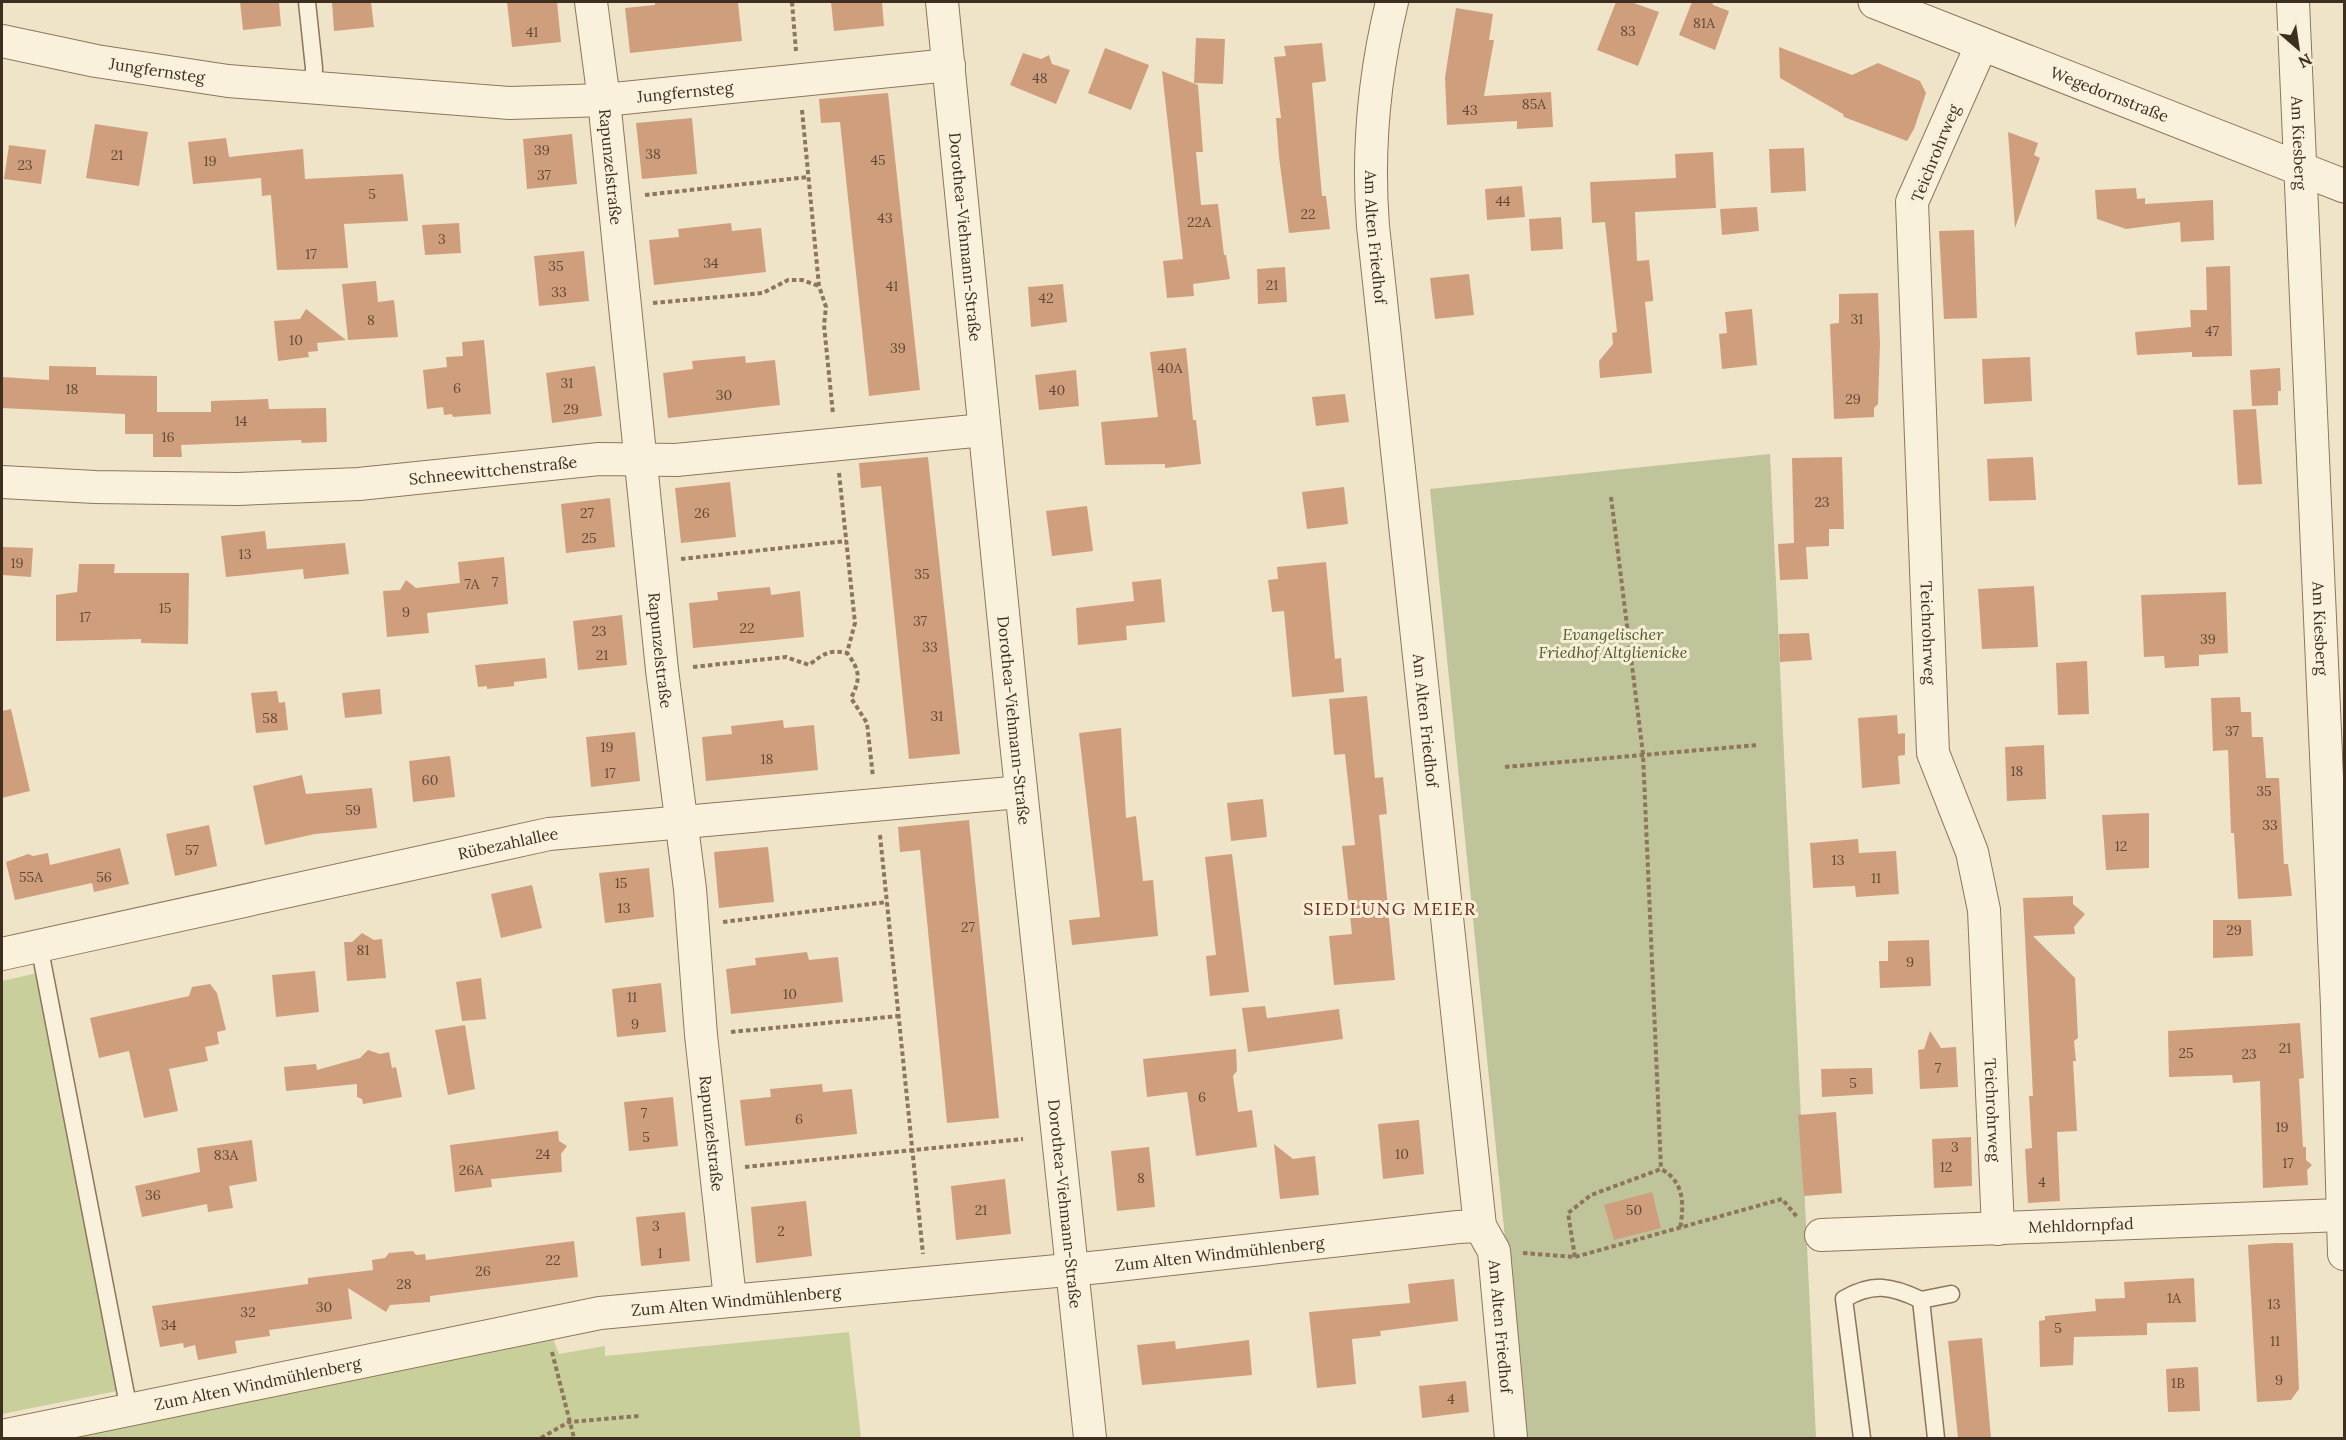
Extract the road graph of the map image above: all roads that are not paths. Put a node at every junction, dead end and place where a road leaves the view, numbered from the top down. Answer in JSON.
{"nodes":[{"id":1,"x":307,"y":2,"type":"edge"},
{"id":2,"x":591,"y":2,"type":"edge"},
{"id":3,"x":942,"y":2,"type":"edge"},
{"id":4,"x":1392,"y":2,"type":"edge"},
{"id":5,"x":1875,"y":2,"type":"edge"},
{"id":6,"x":2294,"y":2,"type":"edge"},
{"id":7,"x":2,"y":41,"type":"edge"},
{"id":8,"x":1982,"y":44,"type":"junction"},
{"id":9,"x":949,"y":65,"type":"junction"},
{"id":10,"x":313,"y":88,"type":"junction"},
{"id":11,"x":604,"y":100,"type":"junction"},
{"id":12,"x":2300,"y":168,"type":"junction"},
{"id":13,"x":2344,"y":186,"type":"edge"},
{"id":14,"x":984,"y":430,"type":"junction"},
{"id":15,"x":641,"y":458,"type":"junction"},
{"id":16,"x":2,"y":482,"type":"edge"},
{"id":17,"x":1021,"y":792,"type":"junction"},
{"id":18,"x":682,"y":824,"type":"junction"},
{"id":19,"x":39,"y":945,"type":"junction"},
{"id":20,"x":2,"y":954,"type":"edge"},
{"id":21,"x":2341,"y":1215,"type":"junction"},
{"id":22,"x":1480,"y":1226,"type":"junction"},
{"id":23,"x":1998,"y":1229,"type":"junction"},
{"id":24,"x":1821,"y":1235,"type":"road end"},
{"id":25,"x":2344,"y":1254,"type":"edge"},
{"id":26,"x":1074,"y":1269,"type":"junction"},
{"id":27,"x":1952,"y":1294,"type":"dead end"},
{"id":28,"x":730,"y":1299,"type":"junction"},
{"id":29,"x":1921,"y":1300,"type":"junction"},
{"id":30,"x":129,"y":1410,"type":"junction"},
{"id":31,"x":2,"y":1436,"type":"edge"},
{"id":32,"x":1090,"y":1438,"type":"edge"},
{"id":33,"x":1511,"y":1438,"type":"edge"},
{"id":34,"x":1862,"y":1438,"type":"edge"},
{"id":35,"x":1936,"y":1438,"type":"edge"}],
"edges":[{"from":1,"to":10,"type":"lane"},
{"from":2,"to":11,"type":"street","name":"Rapunzelstraße"},
{"from":3,"to":9,"type":"street","name":"Dorothea-Viehmann-Straße"},
{"from":4,"to":22,"type":"street","name":"Am Alten Friedhof"},
{"from":5,"to":8,"type":"street","name":"Wegedornstraße"},
{"from":6,"to":12,"type":"street","name":"Am Kiesberg"},
{"from":7,"to":10,"type":"street","name":"Jungfernsteg"},
{"from":8,"to":12,"type":"street","name":"Wegedornstraße"},
{"from":8,"to":23,"type":"street","name":"Teichrohrweg"},
{"from":9,"to":11,"type":"street","name":"Jungfernsteg"},
{"from":9,"to":14,"type":"street","name":"Dorothea-Viehmann-Straße"},
{"from":10,"to":11,"type":"street","name":"Jungfernsteg"},
{"from":11,"to":15,"type":"street","name":"Rapunzelstraße"},
{"from":12,"to":13,"type":"street","name":"Wegedornstraße"},
{"from":12,"to":21,"type":"street","name":"Am Kiesberg"},
{"from":14,"to":15,"type":"street","name":"Schneewittchenstraße"},
{"from":14,"to":17,"type":"street","name":"Dorothea-Viehmann-Straße"},
{"from":15,"to":16,"type":"street","name":"Schneewittchenstraße"},
{"from":15,"to":18,"type":"street","name":"Rapunzelstraße"},
{"from":17,"to":18,"type":"street","name":"Rübezahlallee"},
{"from":17,"to":26,"type":"street","name":"Dorothea-Viehmann-Straße"},
{"from":18,"to":19,"type":"street","name":"Rübezahlallee"},
{"from":18,"to":28,"type":"street","name":"Rapunzelstraße"},
{"from":19,"to":20,"type":"street","name":"Rübezahlallee"},
{"from":19,"to":30,"type":"lane"},
{"from":21,"to":23,"type":"street","name":"Mehldornpfad"},
{"from":21,"to":25,"type":"street","name":"Am Kiesberg"},
{"from":22,"to":26,"type":"street","name":"Zum Alten Windmühlenberg"},
{"from":22,"to":33,"type":"street","name":"Am Alten Friedhof"},
{"from":23,"to":24,"type":"street","name":"Mehldornpfad"},
{"from":26,"to":28,"type":"street","name":"Zum Alten Windmühlenberg"},
{"from":26,"to":32,"type":"street","name":"Dorothea-Viehmann-Straße"},
{"from":27,"to":29,"type":"lane"},
{"from":28,"to":30,"type":"street","name":"Zum Alten Windmühlenberg"},
{"from":29,"to":34,"type":"lane"},
{"from":29,"to":35,"type":"lane"},
{"from":30,"to":31,"type":"street","name":"Zum Alten Windmühlenberg"}]}
